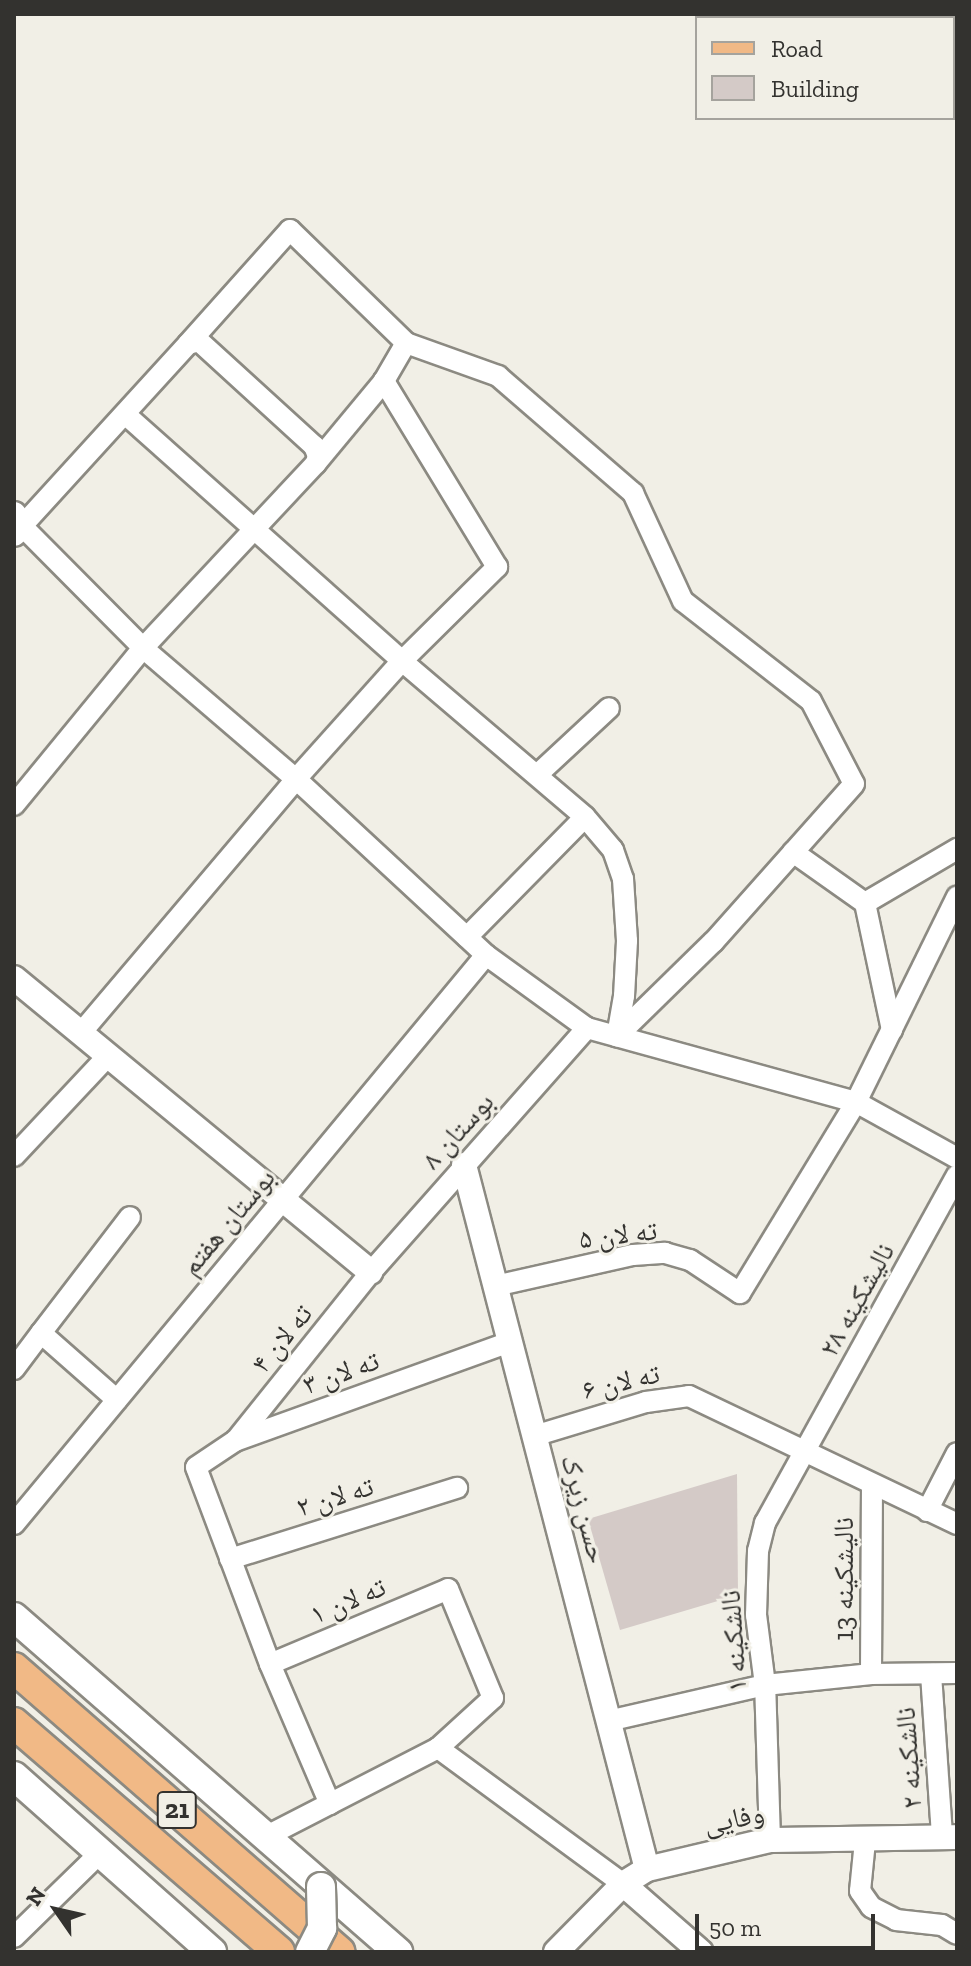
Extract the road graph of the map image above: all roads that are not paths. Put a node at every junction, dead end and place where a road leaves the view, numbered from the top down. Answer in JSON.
{"nodes":[{"id":1,"x":406,"y":343,"type":"junction"},
{"id":2,"x":188,"y":344,"type":"junction"},
{"id":3,"x":384,"y":381,"type":"junction"},
{"id":4,"x":125,"y":414,"type":"junction"},
{"id":5,"x":316,"y":463,"type":"junction"},
{"id":6,"x":17,"y":525,"type":"edge"},
{"id":7,"x":254,"y":529,"type":"junction"},
{"id":8,"x":143,"y":648,"type":"junction"},
{"id":9,"x":402,"y":661,"type":"junction"},
{"id":10,"x":609,"y":708,"type":"dead end"},
{"id":11,"x":537,"y":775,"type":"junction"},
{"id":12,"x":296,"y":779,"type":"junction"},
{"id":13,"x":14,"y":805,"type":"edge"},
{"id":14,"x":585,"y":817,"type":"junction"},
{"id":15,"x":957,"y":849,"type":"edge"},
{"id":16,"x":793,"y":852,"type":"junction"},
{"id":17,"x":957,"y":897,"type":"edge"},
{"id":18,"x":865,"y":903,"type":"junction"},
{"id":19,"x":467,"y":937,"type":"junction"},
{"id":20,"x":486,"y":955,"type":"junction"},
{"id":21,"x":14,"y":978,"type":"edge"},
{"id":22,"x":587,"y":1028,"type":"junction"},
{"id":23,"x":892,"y":1030,"type":"junction"},
{"id":24,"x":80,"y":1034,"type":"junction"},
{"id":25,"x":617,"y":1036,"type":"junction"},
{"id":26,"x":107,"y":1057,"type":"junction"},
{"id":27,"x":856,"y":1102,"type":"junction"},
{"id":28,"x":14,"y":1156,"type":"edge"},
{"id":29,"x":957,"y":1158,"type":"edge"},
{"id":30,"x":464,"y":1165,"type":"junction"},
{"id":31,"x":957,"y":1175,"type":"edge"},
{"id":32,"x":283,"y":1200,"type":"junction"},
{"id":33,"x":130,"y":1217,"type":"dead end"},
{"id":34,"x":371,"y":1272,"type":"junction"},
{"id":35,"x":495,"y":1286,"type":"junction"},
{"id":36,"x":41,"y":1333,"type":"junction"},
{"id":37,"x":510,"y":1342,"type":"junction"},
{"id":38,"x":14,"y":1369,"type":"edge"},
{"id":39,"x":117,"y":1400,"type":"junction"},
{"id":40,"x":534,"y":1436,"type":"junction"},
{"id":41,"x":235,"y":1441,"type":"junction"},
{"id":42,"x":807,"y":1451,"type":"junction"},
{"id":43,"x":957,"y":1453,"type":"edge"},
{"id":44,"x":872,"y":1485,"type":"junction"},
{"id":45,"x":457,"y":1488,"type":"dead end"},
{"id":46,"x":927,"y":1511,"type":"junction"},
{"id":47,"x":14,"y":1524,"type":"edge"},
{"id":48,"x":957,"y":1524,"type":"edge"},
{"id":49,"x":230,"y":1559,"type":"junction"},
{"id":50,"x":14,"y":1617,"type":"edge"},
{"id":51,"x":270,"y":1664,"type":"junction"},
{"id":52,"x":14,"y":1668,"type":"edge"},
{"id":53,"x":957,"y":1673,"type":"edge"},
{"id":54,"x":871,"y":1674,"type":"junction"},
{"id":55,"x":931,"y":1674,"type":"junction"},
{"id":56,"x":765,"y":1685,"type":"junction"},
{"id":57,"x":608,"y":1721,"type":"junction"},
{"id":58,"x":14,"y":1723,"type":"edge"},
{"id":59,"x":438,"y":1748,"type":"junction"},
{"id":60,"x":14,"y":1776,"type":"edge"},
{"id":61,"x":330,"y":1804,"type":"junction"},
{"id":62,"x":269,"y":1835,"type":"junction"},
{"id":63,"x":950,"y":1837,"type":"edge"},
{"id":64,"x":770,"y":1840,"type":"junction"},
{"id":65,"x":865,"y":1841,"type":"junction"},
{"id":66,"x":100,"y":1853,"type":"junction"},
{"id":67,"x":647,"y":1869,"type":"junction"},
{"id":68,"x":320,"y":1883,"type":"junction"},
{"id":69,"x":623,"y":1884,"type":"junction"},
{"id":70,"x":957,"y":1934,"type":"edge"},
{"id":71,"x":14,"y":1937,"type":"edge"},
{"id":72,"x":212,"y":1952,"type":"edge"},
{"id":73,"x":279,"y":1952,"type":"edge"},
{"id":74,"x":310,"y":1952,"type":"edge"},
{"id":75,"x":340,"y":1952,"type":"edge"},
{"id":76,"x":398,"y":1952,"type":"edge"},
{"id":77,"x":556,"y":1952,"type":"edge"},
{"id":78,"x":701,"y":1952,"type":"edge"}],
"edges":[{"from":1,"to":2,"type":"street"},
{"from":1,"to":3,"type":"street"},
{"from":1,"to":16,"type":"street"},
{"from":2,"to":4,"type":"street"},
{"from":2,"to":5,"type":"street"},
{"from":3,"to":5,"type":"street"},
{"from":3,"to":9,"type":"street"},
{"from":4,"to":6,"type":"street"},
{"from":4,"to":7,"type":"street"},
{"from":5,"to":7,"type":"street"},
{"from":6,"to":8,"type":"street"},
{"from":7,"to":8,"type":"street"},
{"from":7,"to":9,"type":"street"},
{"from":8,"to":12,"type":"street"},
{"from":8,"to":13,"type":"street"},
{"from":9,"to":11,"type":"street"},
{"from":9,"to":12,"type":"street"},
{"from":10,"to":11,"type":"street"},
{"from":11,"to":14,"type":"street"},
{"from":12,"to":19,"type":"street"},
{"from":12,"to":24,"type":"street"},
{"from":14,"to":19,"type":"street"},
{"from":14,"to":25,"type":"street"},
{"from":15,"to":18,"type":"street"},
{"from":16,"to":18,"type":"street"},
{"from":16,"to":25,"type":"street"},
{"from":17,"to":23,"type":"street"},
{"from":18,"to":23,"type":"street"},
{"from":19,"to":20,"type":"street"},
{"from":20,"to":22,"type":"street"},
{"from":20,"to":32,"type":"street","name":"بوستان هفتم"},
{"from":21,"to":24,"type":"street"},
{"from":22,"to":25,"type":"street"},
{"from":22,"to":30,"type":"street","name":"بوستان ۸"},
{"from":23,"to":27,"type":"street"},
{"from":24,"to":26,"type":"street"},
{"from":25,"to":27,"type":"street"},
{"from":26,"to":28,"type":"street"},
{"from":26,"to":32,"type":"street"},
{"from":27,"to":29,"type":"street"},
{"from":27,"to":35,"type":"street","name":"ته لان ۵"},
{"from":30,"to":34,"type":"street","name":"بوستان ۸"},
{"from":30,"to":35,"type":"street","name":"حسن زیرک"},
{"from":31,"to":42,"type":"street","name":"نالیشکینه ۲۸"},
{"from":32,"to":34,"type":"street"},
{"from":32,"to":39,"type":"street","name":"بوستان هفتم"},
{"from":33,"to":36,"type":"street"},
{"from":34,"to":41,"type":"street","name":"ته لان ۴"},
{"from":35,"to":37,"type":"street","name":"حسن زیرک"},
{"from":36,"to":38,"type":"street"},
{"from":36,"to":39,"type":"street"},
{"from":37,"to":40,"type":"street","name":"حسن زیرک"},
{"from":37,"to":41,"type":"street","name":"ته لان ۳"},
{"from":39,"to":47,"type":"street","name":"بوستان هفتم"},
{"from":40,"to":42,"type":"street","name":"ته لان ۶"},
{"from":40,"to":57,"type":"street","name":"حسن زیرک"},
{"from":41,"to":49,"type":"street","name":"ته لان ۳"},
{"from":42,"to":44,"type":"street","name":"ته لان ۶"},
{"from":42,"to":56,"type":"street","name":"نالشکینه ۱"},
{"from":43,"to":46,"type":"street"},
{"from":44,"to":46,"type":"street","name":"ته لان ۶"},
{"from":44,"to":54,"type":"street","name":"نالیشکینه 13"},
{"from":45,"to":49,"type":"street","name":"ته لان ۲"},
{"from":46,"to":48,"type":"street","name":"ته لان ۶"},
{"from":49,"to":51,"type":"street"},
{"from":50,"to":62,"type":"main road"},
{"from":51,"to":59,"type":"street","name":"ته لان ۱"},
{"from":51,"to":61,"type":"street"},
{"from":52,"to":75,"type":"main road","number":"21"},
{"from":53,"to":55,"type":"street"},
{"from":54,"to":55,"type":"street"},
{"from":54,"to":56,"type":"street"},
{"from":55,"to":63,"type":"street","name":"نالشکینه ۲"},
{"from":56,"to":57,"type":"street"},
{"from":56,"to":64,"type":"street","name":"نالشکینه ۱"},
{"from":57,"to":67,"type":"street","name":"حسن زیرک"},
{"from":58,"to":73,"type":"main road","number":"21"},
{"from":59,"to":61,"type":"street"},
{"from":59,"to":69,"type":"street"},
{"from":60,"to":66,"type":"main road"},
{"from":61,"to":62,"type":"street"},
{"from":62,"to":68,"type":"main road"},
{"from":63,"to":65,"type":"street","name":"وفایی"},
{"from":64,"to":65,"type":"street","name":"وفایی"},
{"from":64,"to":67,"type":"street","name":"وفایی"},
{"from":65,"to":70,"type":"street"},
{"from":66,"to":71,"type":"street"},
{"from":66,"to":72,"type":"main road"},
{"from":67,"to":69,"type":"street","name":"وفایی"},
{"from":68,"to":74,"type":"main road","bridge":true},
{"from":68,"to":76,"type":"main road"},
{"from":69,"to":77,"type":"street","name":"وفایی"},
{"from":69,"to":78,"type":"street"}]}
